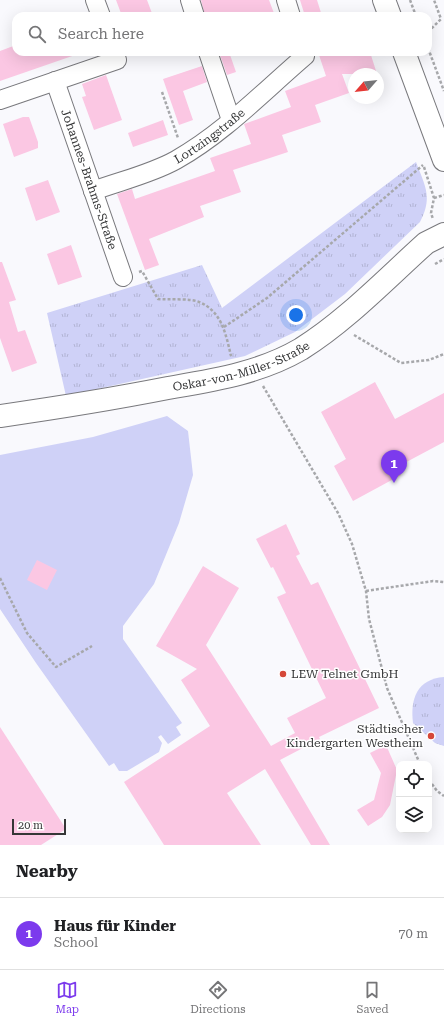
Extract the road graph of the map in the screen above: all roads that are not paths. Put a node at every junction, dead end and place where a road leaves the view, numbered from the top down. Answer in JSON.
{"nodes":[{"id":1,"x":95,"y":0,"type":"edge"},
{"id":2,"x":190,"y":0,"type":"edge"},
{"id":3,"x":286,"y":0,"type":"edge"},
{"id":4,"x":384,"y":0,"type":"edge"},
{"id":5,"x":100,"y":12,"type":"edge"},
{"id":6,"x":194,"y":12,"type":"edge"},
{"id":7,"x":290,"y":12,"type":"edge"},
{"id":8,"x":388,"y":12,"type":"edge"},
{"id":9,"x":115,"y":56,"type":"edge"},
{"id":10,"x":209,"y":56,"type":"edge"},
{"id":11,"x":305,"y":56,"type":"edge"},
{"id":12,"x":405,"y":56,"type":"edge"},
{"id":13,"x":55,"y":81,"type":"junction"},
{"id":14,"x":0,"y":100,"type":"edge"},
{"id":15,"x":231,"y":120,"type":"junction"},
{"id":16,"x":444,"y":160,"type":"edge"},
{"id":17,"x":93,"y":191,"type":"junction"},
{"id":18,"x":444,"y":234,"type":"edge"},
{"id":19,"x":123,"y":277,"type":"road end"},
{"id":20,"x":0,"y":416,"type":"edge"}],
"edges":[{"from":1,"to":5,"type":"street"},
{"from":2,"to":6,"type":"street"},
{"from":3,"to":7,"type":"street"},
{"from":4,"to":8,"type":"street"},
{"from":9,"to":13,"type":"street"},
{"from":10,"to":15,"type":"street"},
{"from":11,"to":15,"type":"street","name":"Lortzingstraße"},
{"from":12,"to":16,"type":"street"},
{"from":13,"to":14,"type":"street"},
{"from":13,"to":17,"type":"street","name":"Johannes-Brahms-Straße"},
{"from":15,"to":17,"type":"street","name":"Lortzingstraße"},
{"from":17,"to":19,"type":"street","name":"Johannes-Brahms-Straße"},
{"from":18,"to":20,"type":"street","name":"Oskar-von-Miller-Straße"}]}
